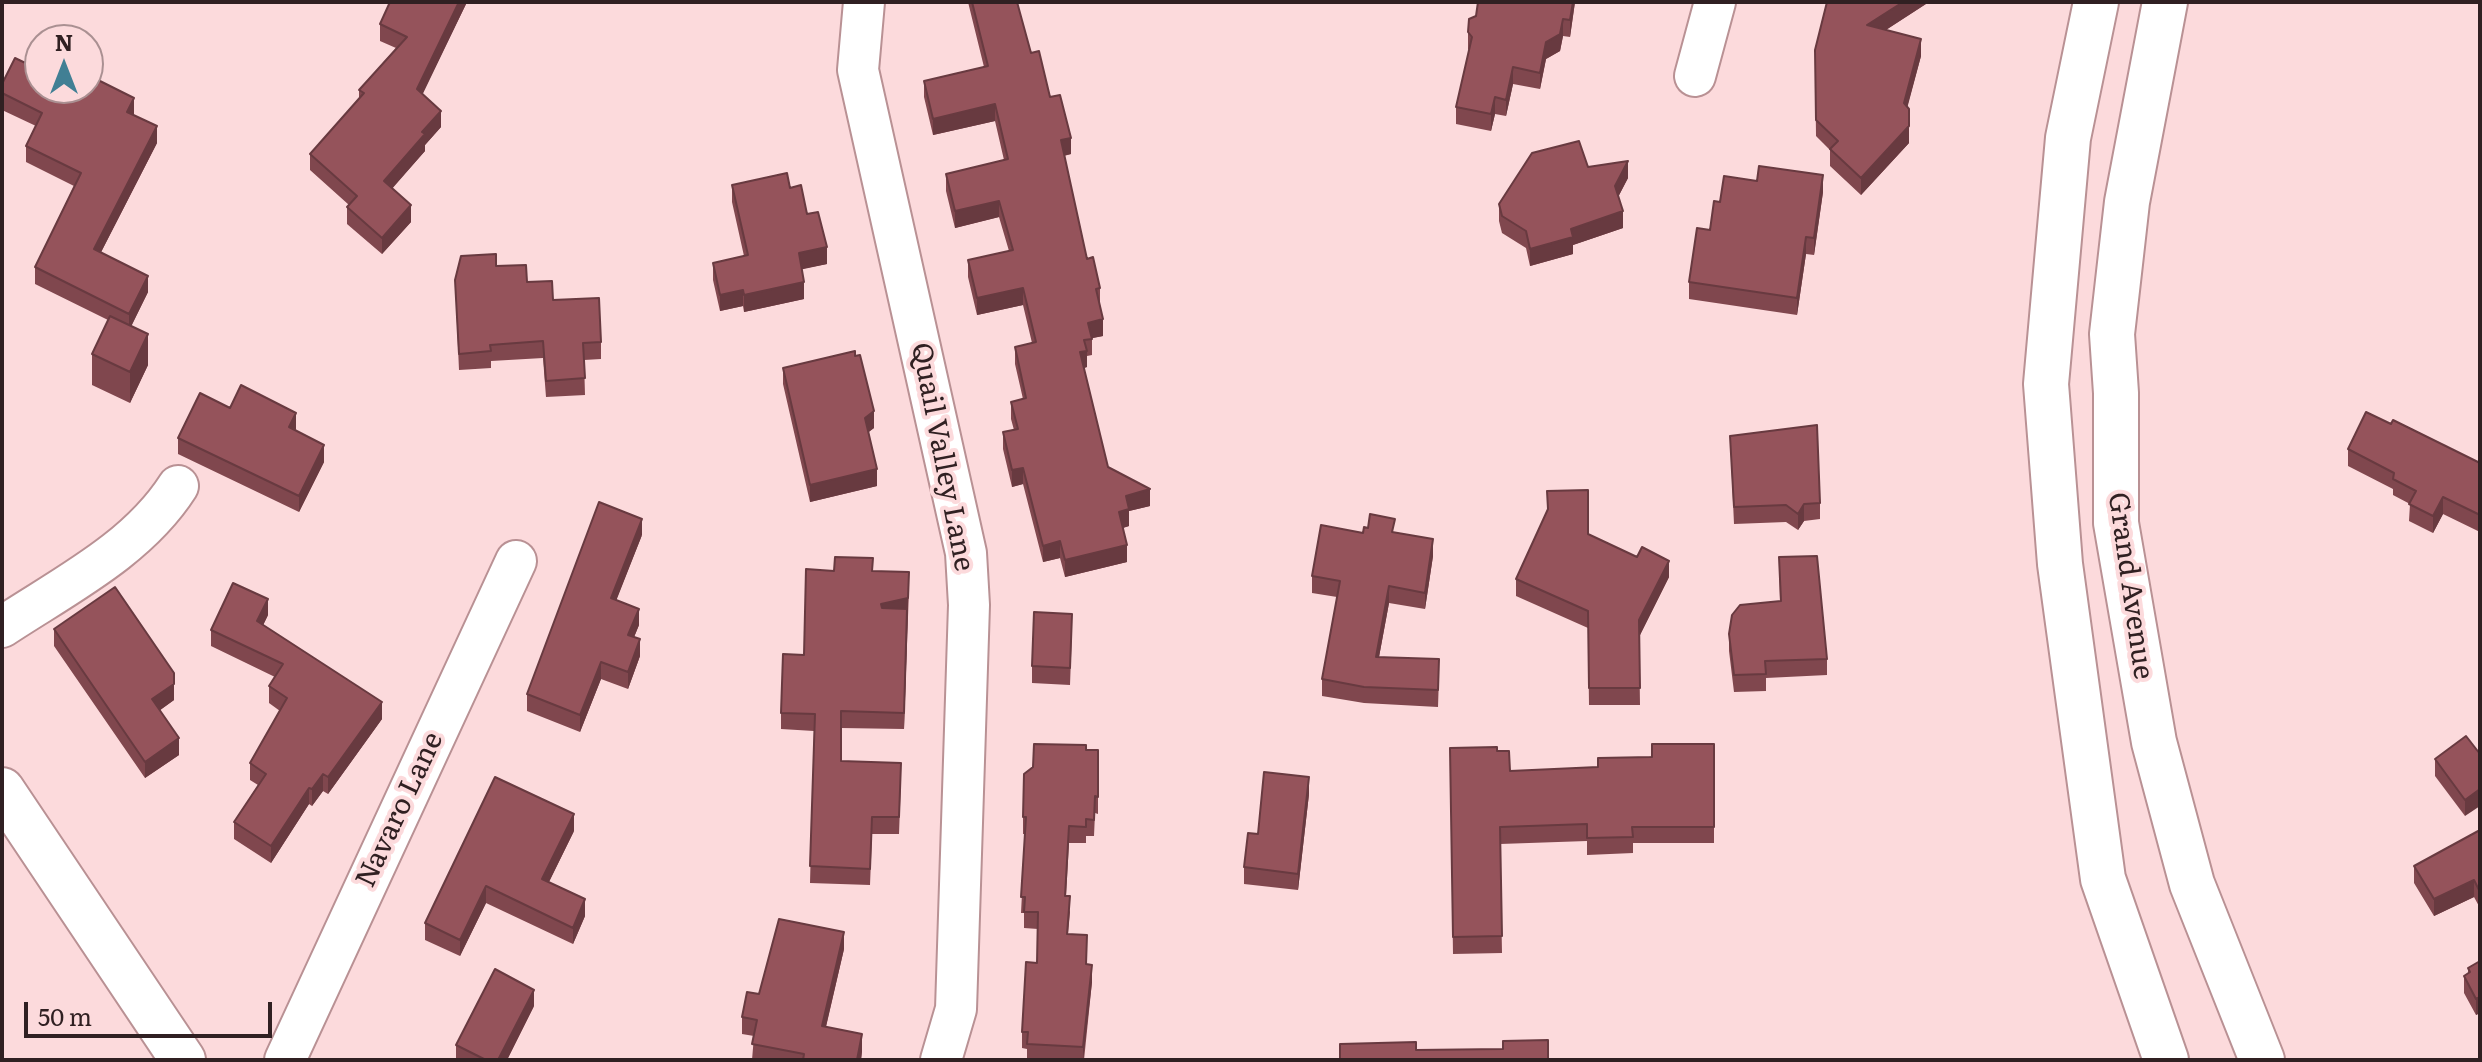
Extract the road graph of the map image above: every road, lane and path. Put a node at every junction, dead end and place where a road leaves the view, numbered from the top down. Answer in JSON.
{"nodes":[{"id":1,"x":864,"y":2,"type":"edge"},
{"id":2,"x":1715,"y":2,"type":"edge"},
{"id":3,"x":2096,"y":2,"type":"edge"},
{"id":4,"x":2165,"y":2,"type":"edge"},
{"id":5,"x":1695,"y":76,"type":"dead end"},
{"id":6,"x":178,"y":486,"type":"dead end"},
{"id":7,"x":516,"y":561,"type":"dead end"},
{"id":8,"x":2,"y":627,"type":"edge"},
{"id":9,"x":2,"y":790,"type":"edge"},
{"id":10,"x":183,"y":1060,"type":"edge"},
{"id":11,"x":285,"y":1060,"type":"edge"},
{"id":12,"x":941,"y":1060,"type":"edge"},
{"id":13,"x":2166,"y":1060,"type":"edge"},
{"id":14,"x":2262,"y":1060,"type":"edge"}],
"edges":[{"from":1,"to":12,"type":"street","name":"Quail Valley Lane"},
{"from":2,"to":5,"type":"street"},
{"from":3,"to":13,"type":"main road"},
{"from":4,"to":14,"type":"main road","name":"Grand Avenue"},
{"from":6,"to":8,"type":"street"},
{"from":7,"to":11,"type":"street","name":"Navaro Lane"},
{"from":9,"to":10,"type":"main road"}]}
